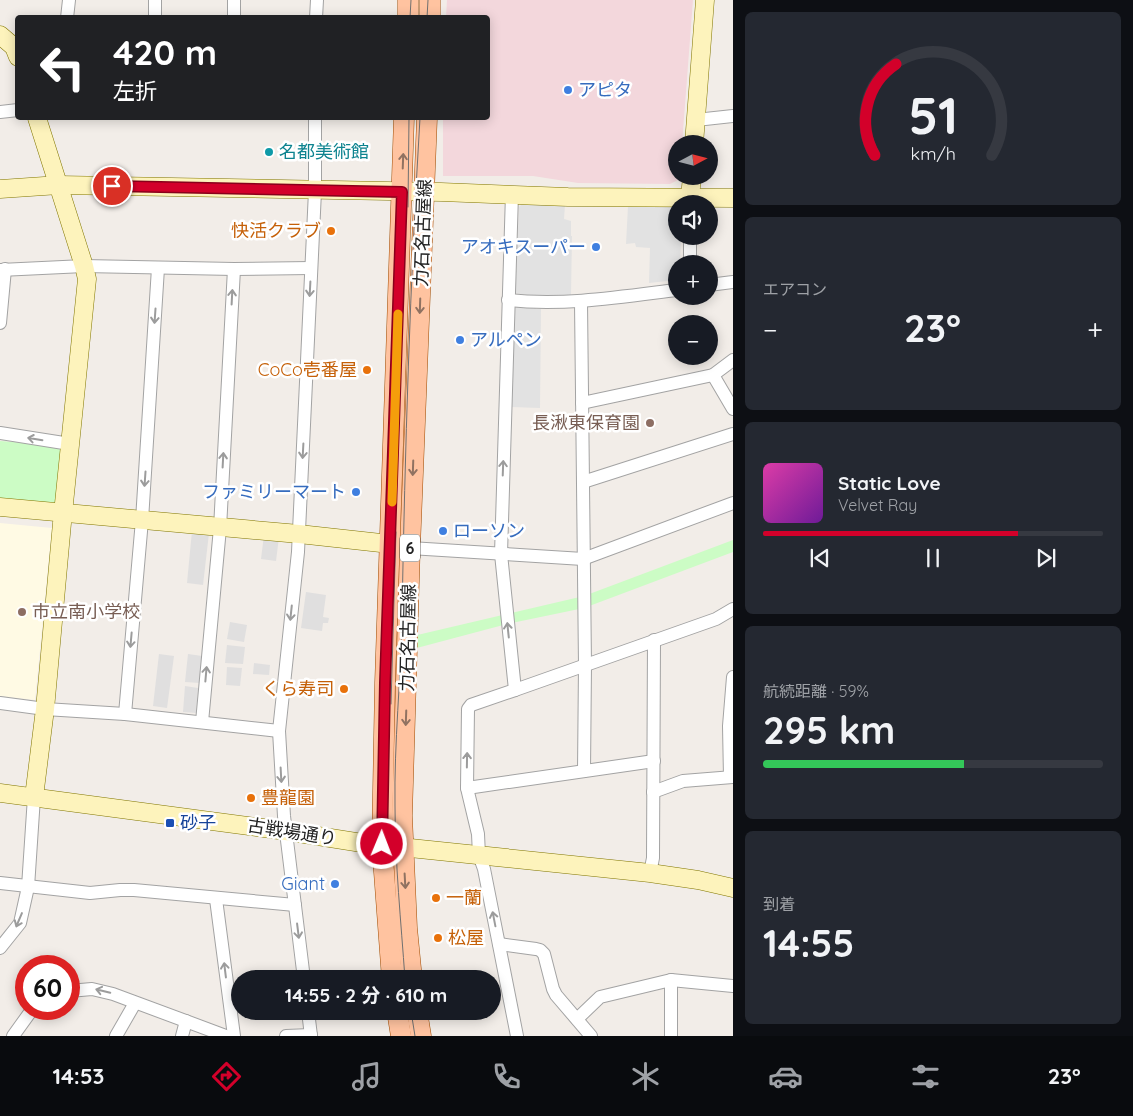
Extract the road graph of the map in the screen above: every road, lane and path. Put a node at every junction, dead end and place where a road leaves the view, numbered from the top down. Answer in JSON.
{"nodes":[{"id":1,"x":69,"y":0,"type":"edge"},
{"id":2,"x":155,"y":0,"type":"edge"},
{"id":3,"x":234,"y":0,"type":"edge"},
{"id":4,"x":317,"y":0,"type":"edge"},
{"id":5,"x":408,"y":0,"type":"edge"},
{"id":6,"x":430,"y":0,"type":"edge"},
{"id":7,"x":705,"y":0,"type":"edge"},
{"id":8,"x":67,"y":15,"type":"edge"},
{"id":9,"x":154,"y":15,"type":"edge"},
{"id":10,"x":234,"y":15,"type":"edge"},
{"id":11,"x":316,"y":15,"type":"edge"},
{"id":12,"x":408,"y":15,"type":"edge"},
{"id":13,"x":430,"y":15,"type":"edge"},
{"id":14,"x":0,"y":35,"type":"edge"},
{"id":15,"x":15,"y":49,"type":"edge"},
{"id":16,"x":15,"y":110,"type":"edge"},
{"id":17,"x":0,"y":112,"type":"edge"},
{"id":18,"x":733,"y":116,"type":"edge"},
{"id":19,"x":39,"y":120,"type":"edge"},
{"id":20,"x":315,"y":120,"type":"edge"},
{"id":21,"x":404,"y":120,"type":"edge"},
{"id":22,"x":427,"y":120,"type":"edge"},
{"id":23,"x":696,"y":120,"type":"junction"},
{"id":24,"x":695,"y":135,"type":"edge"},
{"id":25,"x":59,"y":186,"type":"junction"},
{"id":26,"x":0,"y":189,"type":"edge"},
{"id":27,"x":315,"y":190,"type":"junction"},
{"id":28,"x":402,"y":192,"type":"junction"},
{"id":29,"x":424,"y":192,"type":"junction"},
{"id":30,"x":512,"y":194,"type":"junction"},
{"id":31,"x":733,"y":198,"type":"edge"},
{"id":32,"x":718,"y":199,"type":"edge"},
{"id":33,"x":668,"y":200,"type":"edge"},
{"id":34,"x":84,"y":266,"type":"junction"},
{"id":35,"x":158,"y":268,"type":"junction"},
{"id":36,"x":311,"y":268,"type":"junction"},
{"id":37,"x":2,"y":269,"type":"edge"},
{"id":38,"x":234,"y":269,"type":"junction"},
{"id":39,"x":733,"y":282,"type":"edge"},
{"id":40,"x":718,"y":284,"type":"edge"},
{"id":41,"x":668,"y":291,"type":"edge"},
{"id":42,"x":508,"y":300,"type":"junction"},
{"id":43,"x":581,"y":302,"type":"junction"},
{"id":44,"x":0,"y":323,"type":"edge"},
{"id":45,"x":733,"y":360,"type":"edge"},
{"id":46,"x":713,"y":375,"type":"junction"},
{"id":47,"x":582,"y":403,"type":"junction"},
{"id":48,"x":733,"y":410,"type":"edge"},
{"id":49,"x":0,"y":434,"type":"edge"},
{"id":50,"x":733,"y":434,"type":"edge"},
{"id":51,"x":70,"y":444,"type":"junction"},
{"id":52,"x":583,"y":482,"type":"junction"},
{"id":53,"x":733,"y":503,"type":"edge"},
{"id":54,"x":0,"y":507,"type":"edge"},
{"id":55,"x":63,"y":513,"type":"junction"},
{"id":56,"x":142,"y":520,"type":"junction"},
{"id":57,"x":220,"y":528,"type":"junction"},
{"id":58,"x":299,"y":534,"type":"junction"},
{"id":59,"x":400,"y":546,"type":"junction"},
{"id":60,"x":501,"y":554,"type":"junction"},
{"id":61,"x":583,"y":559,"type":"junction"},
{"id":62,"x":733,"y":609,"type":"edge"},
{"id":63,"x":654,"y":640,"type":"junction"},
{"id":64,"x":584,"y":665,"type":"junction"},
{"id":65,"x":733,"y":677,"type":"edge"},
{"id":66,"x":515,"y":690,"type":"junction"},
{"id":67,"x":0,"y":703,"type":"edge"},
{"id":68,"x":45,"y":709,"type":"junction"},
{"id":69,"x":125,"y":714,"type":"junction"},
{"id":70,"x":202,"y":722,"type":"junction"},
{"id":71,"x":279,"y":731,"type":"junction"},
{"id":72,"x":654,"y":761,"type":"junction"},
{"id":73,"x":584,"y":771,"type":"junction"},
{"id":74,"x":731,"y":777,"type":"edge"},
{"id":75,"x":466,"y":788,"type":"junction"},
{"id":76,"x":653,"y":792,"type":"junction"},
{"id":77,"x":0,"y":793,"type":"edge"},
{"id":78,"x":34,"y":796,"type":"junction"},
{"id":79,"x":286,"y":831,"type":"junction"},
{"id":80,"x":382,"y":844,"type":"junction"},
{"id":81,"x":403,"y":847,"type":"junction"},
{"id":82,"x":479,"y":855,"type":"junction"},
{"id":83,"x":650,"y":873,"type":"junction"},
{"id":84,"x":0,"y":883,"type":"edge"},
{"id":85,"x":28,"y":887,"type":"junction"},
{"id":86,"x":733,"y":888,"type":"edge"},
{"id":87,"x":216,"y":899,"type":"junction"},
{"id":88,"x":296,"y":906,"type":"junction"},
{"id":89,"x":499,"y":944,"type":"junction"},
{"id":90,"x":0,"y":948,"type":"edge"},
{"id":91,"x":303,"y":970,"type":"edge"},
{"id":92,"x":391,"y":970,"type":"edge"},
{"id":93,"x":411,"y":970,"type":"edge"},
{"id":94,"x":672,"y":980,"type":"junction"},
{"id":95,"x":733,"y":986,"type":"edge"},
{"id":96,"x":80,"y":990,"type":"edge"},
{"id":97,"x":135,"y":1003,"type":"junction"},
{"id":98,"x":577,"y":1019,"type":"junction"},
{"id":99,"x":25,"y":1020,"type":"edge"},
{"id":100,"x":309,"y":1020,"type":"edge"},
{"id":101,"x":398,"y":1020,"type":"edge"},
{"id":102,"x":418,"y":1020,"type":"edge"},
{"id":103,"x":186,"y":1021,"type":"junction"},
{"id":104,"x":311,"y":1035,"type":"edge"},
{"id":105,"x":13,"y":1036,"type":"edge"},
{"id":106,"x":116,"y":1036,"type":"edge"},
{"id":107,"x":182,"y":1036,"type":"edge"},
{"id":108,"x":226,"y":1036,"type":"edge"},
{"id":109,"x":234,"y":1036,"type":"edge"},
{"id":110,"x":286,"y":1036,"type":"edge"},
{"id":111,"x":401,"y":1036,"type":"edge"},
{"id":112,"x":421,"y":1036,"type":"edge"},
{"id":113,"x":517,"y":1036,"type":"edge"},
{"id":114,"x":591,"y":1036,"type":"edge"},
{"id":115,"x":671,"y":1036,"type":"edge"}],
"edges":[{"from":1,"to":8,"type":"street"},
{"from":2,"to":9,"type":"street"},
{"from":3,"to":10,"type":"street"},
{"from":4,"to":11,"type":"street"},
{"from":5,"to":12,"type":"main road"},
{"from":6,"to":13,"type":"main road"},
{"from":7,"to":23,"type":"street"},
{"from":14,"to":15,"type":"street"},
{"from":16,"to":17,"type":"street"},
{"from":18,"to":23,"type":"street"},
{"from":19,"to":25,"type":"street"},
{"from":20,"to":27,"type":"street"},
{"from":28,"to":21,"type":"main road","name":"力石名古屋線","number":"6","one_way":true},
{"from":22,"to":29,"type":"main road","name":"力石名古屋線","number":"6"},
{"from":23,"to":24,"type":"street"},
{"from":25,"to":26,"type":"street"},
{"from":25,"to":27,"type":"street"},
{"from":25,"to":34,"type":"street"},
{"from":27,"to":28,"type":"street"},
{"from":27,"to":36,"type":"street"},
{"from":28,"to":29,"type":"street"},
{"from":28,"to":59,"type":"main road","name":"力石名古屋線","number":"6"},
{"from":29,"to":30,"type":"street"},
{"from":29,"to":59,"type":"main road","name":"力石名古屋線","number":"6","one_way":true},
{"from":30,"to":33,"type":"street"},
{"from":30,"to":42,"type":"street"},
{"from":31,"to":32,"type":"street"},
{"from":34,"to":35,"type":"street"},
{"from":34,"to":37,"type":"street"},
{"from":34,"to":51,"type":"street"},
{"from":35,"to":38,"type":"street"},
{"from":35,"to":56,"type":"street","one_way":true},
{"from":36,"to":38,"type":"street"},
{"from":36,"to":58,"type":"street","one_way":true},
{"from":37,"to":44,"type":"street"},
{"from":57,"to":38,"type":"street","one_way":true},
{"from":39,"to":40,"type":"street"},
{"from":41,"to":43,"type":"street"},
{"from":42,"to":43,"type":"street"},
{"from":60,"to":42,"type":"street","one_way":true},
{"from":43,"to":47,"type":"street"},
{"from":45,"to":46,"type":"street"},
{"from":46,"to":47,"type":"street"},
{"from":46,"to":48,"type":"street"},
{"from":47,"to":52,"type":"street"},
{"from":51,"to":49,"type":"street","one_way":true},
{"from":50,"to":52,"type":"street"},
{"from":51,"to":55,"type":"street"},
{"from":52,"to":61,"type":"street"},
{"from":53,"to":61,"type":"street"},
{"from":54,"to":55,"type":"street"},
{"from":55,"to":56,"type":"street"},
{"from":55,"to":68,"type":"street"},
{"from":56,"to":57,"type":"street"},
{"from":56,"to":69,"type":"street","one_way":true},
{"from":57,"to":58,"type":"street"},
{"from":70,"to":57,"type":"street","one_way":true},
{"from":58,"to":59,"type":"street"},
{"from":58,"to":71,"type":"street","one_way":true},
{"from":59,"to":60,"type":"street"},
{"from":59,"to":80,"type":"main road","name":"力石名古屋線","number":"6"},
{"from":59,"to":81,"type":"main road","name":"力石名古屋線","number":"6","one_way":true},
{"from":60,"to":61,"type":"street"},
{"from":66,"to":60,"type":"street","one_way":true},
{"from":61,"to":64,"type":"street"},
{"from":62,"to":63,"type":"street"},
{"from":63,"to":64,"type":"street"},
{"from":63,"to":72,"type":"street"},
{"from":64,"to":66,"type":"street"},
{"from":64,"to":73,"type":"street"},
{"from":65,"to":74,"type":"street"},
{"from":75,"to":66,"type":"street","one_way":true},
{"from":67,"to":68,"type":"street"},
{"from":68,"to":69,"type":"street"},
{"from":68,"to":78,"type":"street"},
{"from":69,"to":70,"type":"street"},
{"from":70,"to":71,"type":"street"},
{"from":71,"to":79,"type":"street","one_way":true},
{"from":72,"to":73,"type":"street"},
{"from":72,"to":76,"type":"street"},
{"from":73,"to":75,"type":"street"},
{"from":74,"to":76,"type":"street"},
{"from":75,"to":82,"type":"street"},
{"from":76,"to":83,"type":"street"},
{"from":77,"to":78,"type":"street","name":"古戦場通り"},
{"from":78,"to":79,"type":"street","name":"古戦場通り"},
{"from":78,"to":85,"type":"street"},
{"from":79,"to":80,"type":"street","name":"古戦場通り"},
{"from":79,"to":88,"type":"street"},
{"from":80,"to":81,"type":"street","name":"古戦場通り"},
{"from":80,"to":92,"type":"main road","name":"力石名古屋線","number":"6"},
{"from":81,"to":82,"type":"street","name":"古戦場通り"},
{"from":81,"to":93,"type":"main road","name":"力石名古屋線","number":"6","one_way":true},
{"from":82,"to":83,"type":"street","name":"古戦場通り"},
{"from":89,"to":82,"type":"street","one_way":true},
{"from":83,"to":86,"type":"street","name":"古戦場通り"},
{"from":84,"to":85,"type":"street"},
{"from":85,"to":87,"type":"street"},
{"from":85,"to":90,"type":"street","one_way":true},
{"from":87,"to":88,"type":"street"},
{"from":109,"to":87,"type":"street","one_way":true},
{"from":88,"to":91,"type":"street","one_way":true},
{"from":89,"to":98,"type":"street"},
{"from":89,"to":113,"type":"street"},
{"from":94,"to":95,"type":"street"},
{"from":94,"to":98,"type":"street"},
{"from":94,"to":115,"type":"street"},
{"from":97,"to":96,"type":"street","one_way":true},
{"from":97,"to":103,"type":"street"},
{"from":97,"to":106,"type":"street"},
{"from":98,"to":114,"type":"street"},
{"from":99,"to":105,"type":"street"},
{"from":100,"to":104,"type":"street"},
{"from":101,"to":111,"type":"main road"},
{"from":102,"to":112,"type":"main road"},
{"from":103,"to":107,"type":"street"},
{"from":103,"to":108,"type":"street"},
{"from":104,"to":110,"type":"street"}]}
